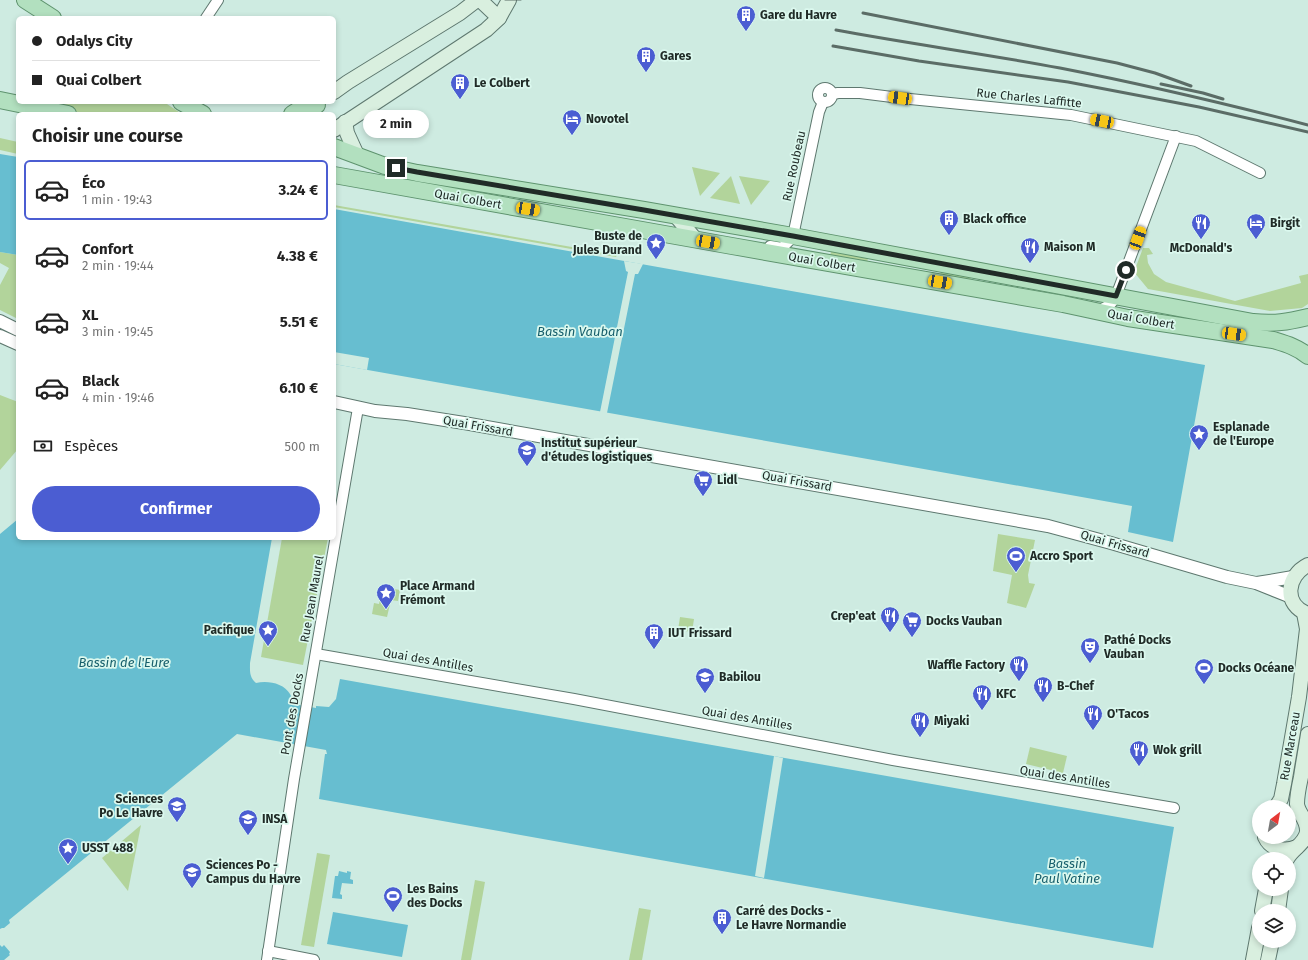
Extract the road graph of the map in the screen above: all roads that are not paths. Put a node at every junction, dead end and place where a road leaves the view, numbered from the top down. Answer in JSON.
{"nodes":[{"id":1,"x":26,"y":0,"type":"edge"},
{"id":2,"x":218,"y":0,"type":"edge"},
{"id":3,"x":477,"y":0,"type":"edge"},
{"id":4,"x":480,"y":0,"type":"edge"},
{"id":5,"x":509,"y":0,"type":"edge"},
{"id":6,"x":50,"y":16,"type":"edge"},
{"id":7,"x":207,"y":16,"type":"edge"},
{"id":8,"x":499,"y":18,"type":"junction"},
{"id":9,"x":336,"y":91,"type":"edge"},
{"id":10,"x":0,"y":100,"type":"edge"},
{"id":11,"x":823,"y":102,"type":"joint"},
{"id":12,"x":16,"y":103,"type":"edge"},
{"id":13,"x":19,"y":104,"type":"edge"},
{"id":14,"x":185,"y":104,"type":"edge"},
{"id":15,"x":317,"y":107,"type":"edge"},
{"id":16,"x":58,"y":112,"type":"edge"},
{"id":17,"x":199,"y":112,"type":"edge"},
{"id":18,"x":296,"y":112,"type":"edge"},
{"id":19,"x":339,"y":126,"type":"edge"},
{"id":20,"x":1176,"y":136,"type":"junction"},
{"id":21,"x":336,"y":148,"type":"edge"},
{"id":22,"x":357,"y":155,"type":"junction"},
{"id":23,"x":1260,"y":173,"type":"dead end"},
{"id":24,"x":336,"y":175,"type":"edge"},
{"id":25,"x":675,"y":215,"type":"junction"},
{"id":26,"x":793,"y":236,"type":"junction"},
{"id":27,"x":696,"y":240,"type":"junction"},
{"id":28,"x":751,"y":249,"type":"junction"},
{"id":29,"x":1116,"y":296,"type":"junction"},
{"id":30,"x":1095,"y":310,"type":"junction"},
{"id":31,"x":1308,"y":317,"type":"edge"},
{"id":32,"x":1128,"y":318,"type":"junction"},
{"id":33,"x":0,"y":321,"type":"edge"},
{"id":34,"x":16,"y":329,"type":"edge"},
{"id":35,"x":0,"y":336,"type":"edge"},
{"id":36,"x":16,"y":343,"type":"edge"},
{"id":37,"x":1308,"y":356,"type":"edge"},
{"id":38,"x":336,"y":402,"type":"edge"},
{"id":39,"x":358,"y":408,"type":"junction"},
{"id":40,"x":336,"y":537,"type":"edge"},
{"id":41,"x":335,"y":540,"type":"edge"},
{"id":42,"x":1308,"y":565,"type":"edge"},
{"id":43,"x":1293,"y":577,"type":"junction"},
{"id":44,"x":1256,"y":583,"type":"junction"},
{"id":45,"x":1291,"y":597,"type":"junction"},
{"id":46,"x":1306,"y":614,"type":"edge"},
{"id":47,"x":316,"y":654,"type":"junction"},
{"id":48,"x":1308,"y":734,"type":"edge"},
{"id":49,"x":1280,"y":800,"type":"edge"},
{"id":50,"x":1174,"y":808,"type":"dead end"},
{"id":51,"x":1296,"y":809,"type":"edge"},
{"id":52,"x":1300,"y":811,"type":"junction"},
{"id":53,"x":1269,"y":847,"type":"edge"},
{"id":54,"x":1297,"y":847,"type":"junction"},
{"id":55,"x":1292,"y":852,"type":"edge"},
{"id":56,"x":1255,"y":948,"type":"edge"},
{"id":57,"x":1271,"y":948,"type":"edge"},
{"id":58,"x":267,"y":956,"type":"edge"},
{"id":59,"x":314,"y":960,"type":"edge"},
{"id":60,"x":1253,"y":960,"type":"edge"},
{"id":61,"x":1268,"y":960,"type":"edge"}],
"edges":[{"from":1,"to":6,"type":"main road"},
{"from":2,"to":7,"type":"street"},
{"from":3,"to":9,"type":"main road"},
{"from":4,"to":8,"type":"main road"},
{"from":5,"to":8,"type":"main road"},
{"from":8,"to":19,"type":"main road"},
{"from":10,"to":12,"type":"main road"},
{"from":11,"to":20,"type":"street","name":"Rue Charles Laffitte"},
{"from":11,"to":26,"type":"street","name":"Rue Roubeau"},
{"from":13,"to":16,"type":"main road"},
{"from":14,"to":17,"type":"main road"},
{"from":15,"to":18,"type":"main road"},
{"from":19,"to":22,"type":"main road"},
{"from":20,"to":23,"type":"street","name":"Rue Charles Laffitte"},
{"from":20,"to":29,"type":"street"},
{"from":21,"to":22,"type":"main road","name":"Quai Colbert"},
{"from":22,"to":25,"type":"main road","name":"Quai Colbert"},
{"from":24,"to":27,"type":"main road","name":"Quai Colbert"},
{"from":25,"to":26,"type":"main road","name":"Quai Colbert"},
{"from":25,"to":27,"type":"main road"},
{"from":26,"to":28,"type":"street"},
{"from":26,"to":29,"type":"main road","name":"Quai Colbert"},
{"from":27,"to":28,"type":"main road","name":"Quai Colbert"},
{"from":28,"to":30,"type":"main road","name":"Quai Colbert"},
{"from":29,"to":30,"type":"street"},
{"from":29,"to":31,"type":"main road","name":"Quai Colbert"},
{"from":29,"to":32,"type":"street"},
{"from":30,"to":32,"type":"main road","name":"Quai Colbert"},
{"from":32,"to":37,"type":"main road","name":"Quai Colbert"},
{"from":33,"to":34,"type":"street"},
{"from":35,"to":36,"type":"street"},
{"from":38,"to":39,"type":"street","name":"Quai Frissard"},
{"from":39,"to":40,"type":"street","name":"Rue Jean Maurel"},
{"from":39,"to":44,"type":"street","name":"Quai Frissard"},
{"from":41,"to":47,"type":"street","name":"Rue Jean Maurel"},
{"from":42,"to":43,"type":"main road"},
{"from":43,"to":44,"type":"street","name":"Quai Frissard"},
{"from":43,"to":45,"type":"main road"},
{"from":44,"to":45,"type":"street","name":"Quai Frissard"},
{"from":45,"to":46,"type":"main road"},
{"from":46,"to":49,"type":"main road","name":"Rue Marceau"},
{"from":47,"to":50,"type":"street","name":"Quai des Antilles"},
{"from":47,"to":58,"type":"street","name":"Pont des Docks"},
{"from":48,"to":52,"type":"main road","name":"Rue Marceau"},
{"from":51,"to":52,"type":"main road","name":"Rue Marceau"},
{"from":52,"to":54,"type":"main road","name":"Rue Marceau"},
{"from":53,"to":54,"type":"main road"},
{"from":54,"to":55,"type":"main road","name":"Rue Marceau"},
{"from":56,"to":60,"type":"main road"},
{"from":57,"to":61,"type":"main road"},
{"from":58,"to":59,"type":"street"}]}
